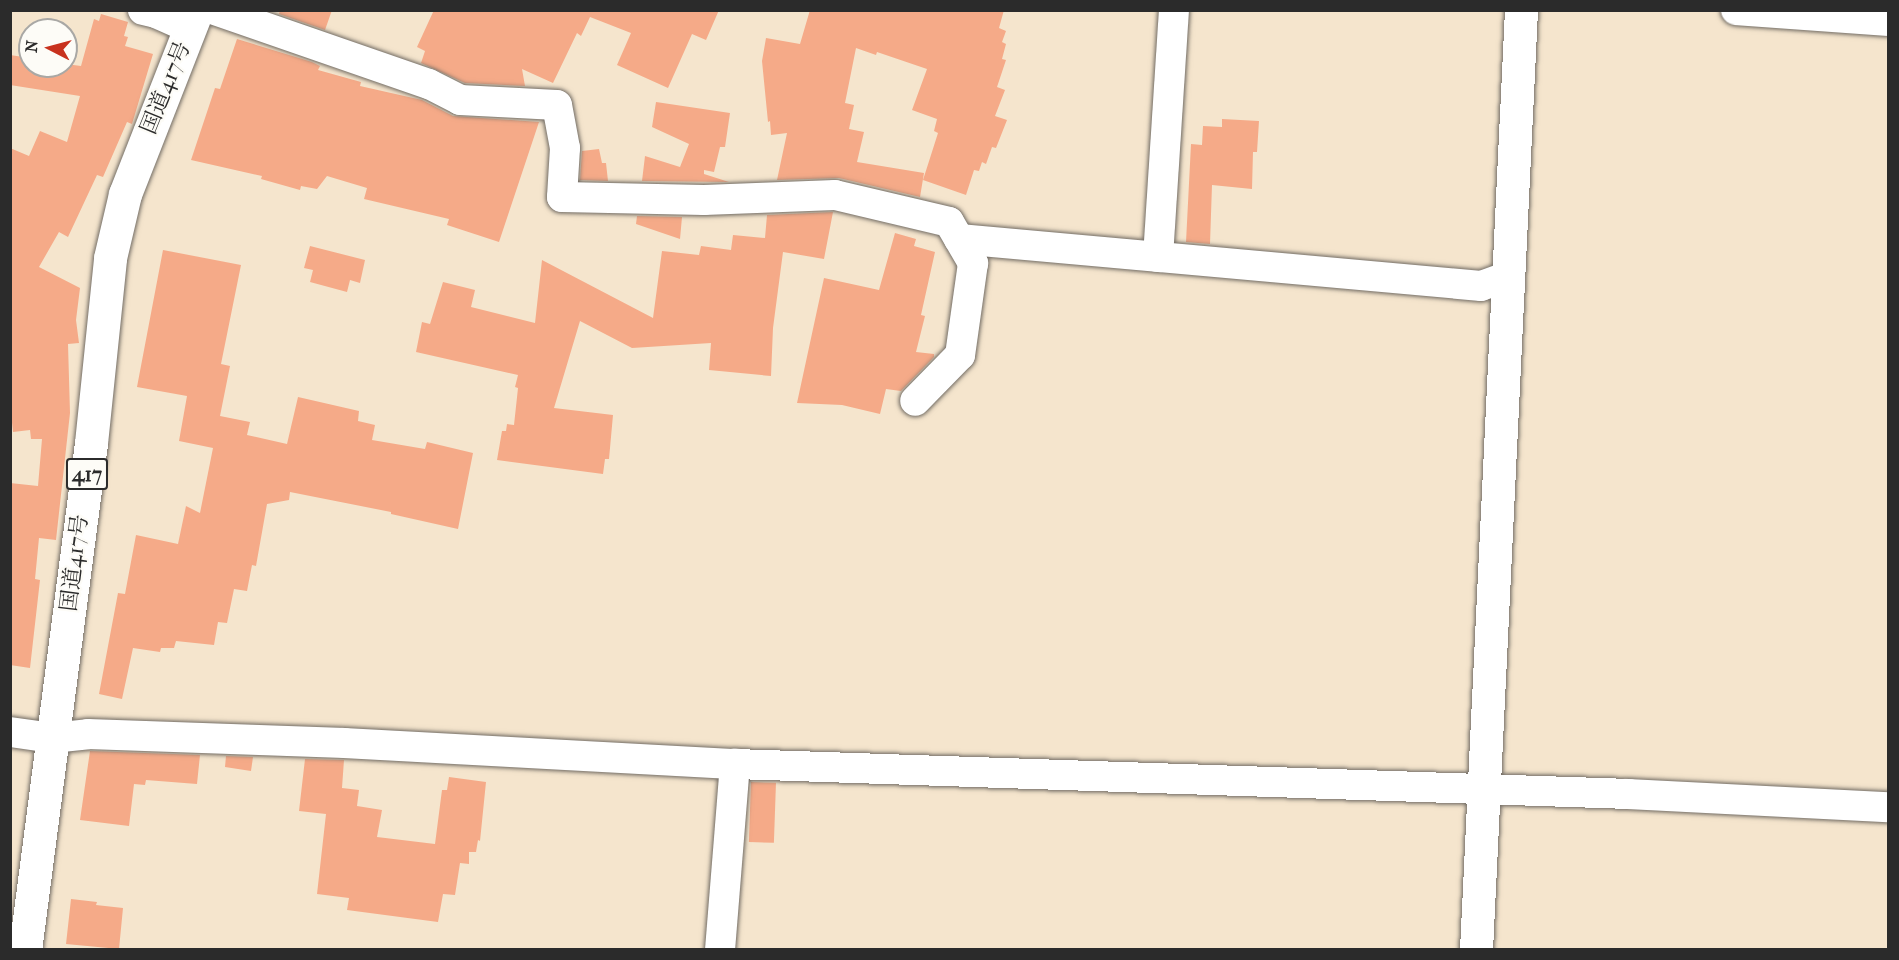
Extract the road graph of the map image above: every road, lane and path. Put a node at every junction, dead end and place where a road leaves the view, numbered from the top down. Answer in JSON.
{"nodes":[{"id":1,"x":143,"y":10,"type":"edge"},
{"id":2,"x":1174,"y":10,"type":"edge"},
{"id":3,"x":1521,"y":10,"type":"edge"},
{"id":4,"x":1736,"y":10,"type":"edge"},
{"id":5,"x":201,"y":16,"type":"edge"},
{"id":6,"x":1888,"y":21,"type":"edge"},
{"id":7,"x":959,"y":239,"type":"junction"},
{"id":8,"x":1158,"y":257,"type":"junction"},
{"id":9,"x":1509,"y":276,"type":"junction"},
{"id":10,"x":915,"y":401,"type":"dead end"},
{"id":11,"x":10,"y":732,"type":"edge"},
{"id":12,"x":52,"y":738,"type":"junction"},
{"id":13,"x":735,"y":764,"type":"junction"},
{"id":14,"x":1483,"y":791,"type":"junction"},
{"id":15,"x":1888,"y":807,"type":"edge"},
{"id":16,"x":26,"y":950,"type":"edge"},
{"id":17,"x":720,"y":950,"type":"edge"},
{"id":18,"x":1476,"y":950,"type":"edge"}],
"edges":[{"from":1,"to":5,"type":"street"},
{"from":2,"to":8,"type":"street"},
{"from":3,"to":9,"type":"main road"},
{"from":4,"to":6,"type":"street"},
{"from":5,"to":7,"type":"street"},
{"from":5,"to":12,"type":"main road","name":"国道417号","number":"417"},
{"from":7,"to":8,"type":"street"},
{"from":7,"to":10,"type":"street"},
{"from":8,"to":9,"type":"street"},
{"from":9,"to":14,"type":"main road"},
{"from":11,"to":12,"type":"street"},
{"from":12,"to":13,"type":"street"},
{"from":12,"to":16,"type":"main road","name":"国道417号","number":"417"},
{"from":13,"to":14,"type":"street"},
{"from":13,"to":17,"type":"street"},
{"from":14,"to":15,"type":"street"},
{"from":14,"to":18,"type":"main road"}]}
